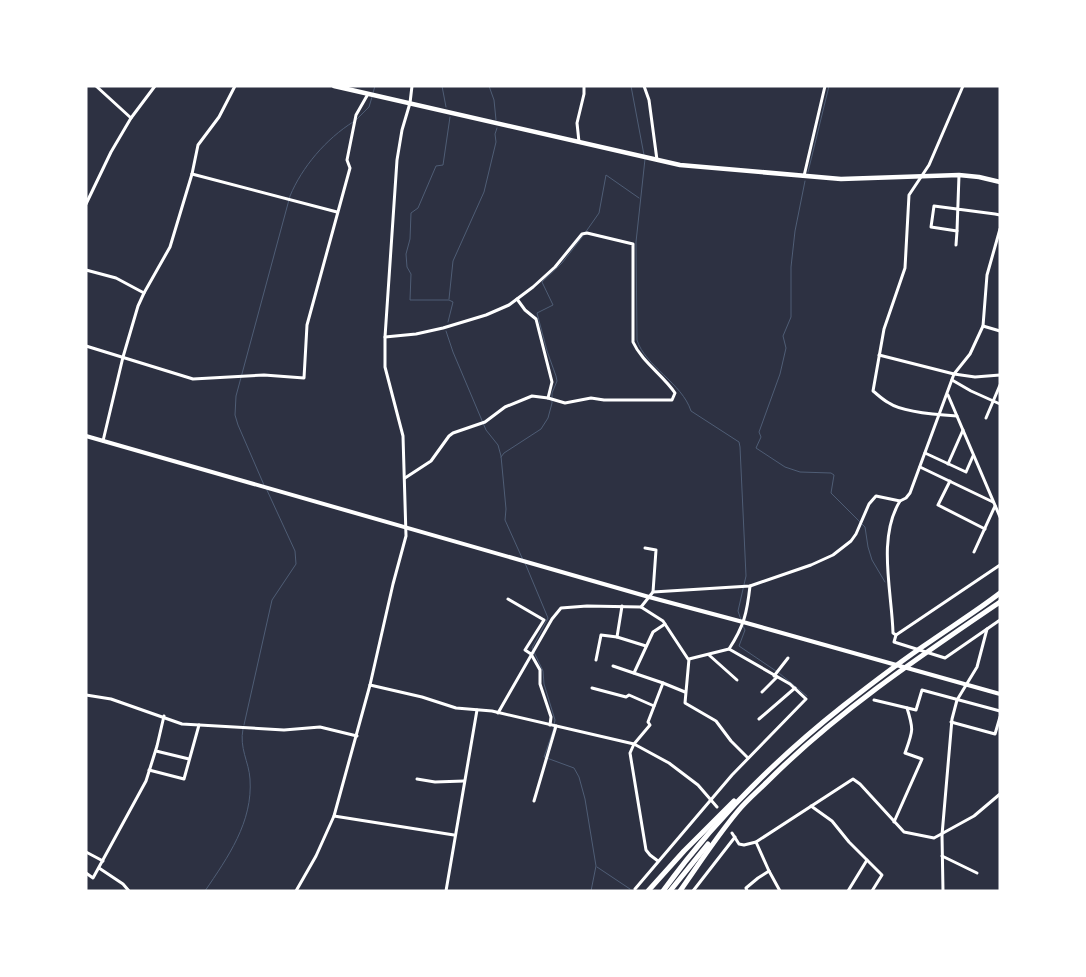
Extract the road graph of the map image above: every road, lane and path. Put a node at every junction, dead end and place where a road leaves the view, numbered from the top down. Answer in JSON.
{"nodes":[{"id":1,"x":96,"y":86,"type":"edge"},
{"id":2,"x":155,"y":86,"type":"edge"},
{"id":3,"x":235,"y":86,"type":"edge"},
{"id":4,"x":334,"y":86,"type":"edge"},
{"id":5,"x":412,"y":86,"type":"edge"},
{"id":6,"x":584,"y":86,"type":"edge"},
{"id":7,"x":644,"y":86,"type":"edge"},
{"id":8,"x":825,"y":86,"type":"edge"},
{"id":9,"x":964,"y":86,"type":"edge"},
{"id":10,"x":369,"y":94,"type":"junction"},
{"id":11,"x":410,"y":103,"type":"junction"},
{"id":12,"x":132,"y":118,"type":"junction"},
{"id":13,"x":578,"y":143,"type":"junction"},
{"id":14,"x":657,"y":161,"type":"junction"},
{"id":15,"x":192,"y":174,"type":"junction"},
{"id":16,"x":959,"y":175,"type":"junction"},
{"id":17,"x":804,"y":176,"type":"junction"},
{"id":18,"x":923,"y":176,"type":"junction"},
{"id":19,"x":1000,"y":182,"type":"edge"},
{"id":20,"x":87,"y":203,"type":"edge"},
{"id":21,"x":958,"y":209,"type":"junction"},
{"id":22,"x":337,"y":212,"type":"junction"},
{"id":23,"x":1000,"y":216,"type":"edge"},
{"id":24,"x":1000,"y":229,"type":"edge"},
{"id":25,"x":957,"y":231,"type":"junction"},
{"id":26,"x":956,"y":245,"type":"dead end"},
{"id":27,"x":86,"y":270,"type":"edge"},
{"id":28,"x":144,"y":293,"type":"junction"},
{"id":29,"x":517,"y":299,"type":"junction"},
{"id":30,"x":983,"y":326,"type":"junction"},
{"id":31,"x":1000,"y":331,"type":"edge"},
{"id":32,"x":385,"y":336,"type":"junction"},
{"id":33,"x":86,"y":346,"type":"edge"},
{"id":34,"x":879,"y":355,"type":"junction"},
{"id":35,"x":123,"y":357,"type":"junction"},
{"id":36,"x":954,"y":374,"type":"junction"},
{"id":37,"x":1000,"y":375,"type":"edge"},
{"id":38,"x":952,"y":380,"type":"junction"},
{"id":39,"x":1000,"y":385,"type":"edge"},
{"id":40,"x":947,"y":395,"type":"junction"},
{"id":41,"x":548,"y":398,"type":"junction"},
{"id":42,"x":992,"y":401,"type":"junction"},
{"id":43,"x":1000,"y":404,"type":"edge"},
{"id":44,"x":940,"y":415,"type":"junction"},
{"id":45,"x":957,"y":416,"type":"junction"},
{"id":46,"x":986,"y":418,"type":"dead end"},
{"id":47,"x":963,"y":430,"type":"junction"},
{"id":48,"x":86,"y":436,"type":"edge"},
{"id":49,"x":102,"y":441,"type":"junction"},
{"id":50,"x":926,"y":453,"type":"junction"},
{"id":51,"x":973,"y":456,"type":"junction"},
{"id":52,"x":948,"y":464,"type":"junction"},
{"id":53,"x":920,"y":467,"type":"junction"},
{"id":54,"x":405,"y":478,"type":"junction"},
{"id":55,"x":950,"y":481,"type":"junction"},
{"id":56,"x":900,"y":501,"type":"junction"},
{"id":57,"x":994,"y":503,"type":"junction"},
{"id":58,"x":1000,"y":517,"type":"edge"},
{"id":59,"x":405,"y":527,"type":"junction"},
{"id":60,"x":985,"y":529,"type":"junction"},
{"id":61,"x":645,"y":548,"type":"dead end"},
{"id":62,"x":974,"y":552,"type":"dead end"},
{"id":63,"x":1000,"y":565,"type":"edge"},
{"id":64,"x":748,"y":586,"type":"junction"},
{"id":65,"x":653,"y":592,"type":"junction"},
{"id":66,"x":1000,"y":592,"type":"edge"},
{"id":67,"x":649,"y":597,"type":"junction"},
{"id":68,"x":508,"y":599,"type":"dead end"},
{"id":69,"x":1000,"y":602,"type":"edge"},
{"id":70,"x":622,"y":606,"type":"junction"},
{"id":71,"x":641,"y":607,"type":"junction"},
{"id":72,"x":1000,"y":620,"type":"edge"},
{"id":73,"x":743,"y":622,"type":"junction"},
{"id":74,"x":665,"y":624,"type":"junction"},
{"id":75,"x":987,"y":629,"type":"junction"},
{"id":76,"x":896,"y":635,"type":"junction"},
{"id":77,"x":617,"y":637,"type":"junction"},
{"id":78,"x":646,"y":646,"type":"junction"},
{"id":79,"x":729,"y":649,"type":"junction"},
{"id":80,"x":531,"y":654,"type":"junction"},
{"id":81,"x":708,"y":654,"type":"junction"},
{"id":82,"x":788,"y":658,"type":"dead end"},
{"id":83,"x":596,"y":660,"type":"dead end"},
{"id":84,"x":689,"y":660,"type":"junction"},
{"id":85,"x":613,"y":666,"type":"dead end"},
{"id":86,"x":634,"y":673,"type":"junction"},
{"id":87,"x":775,"y":677,"type":"junction"},
{"id":88,"x":737,"y":680,"type":"dead end"},
{"id":89,"x":663,"y":683,"type":"junction"},
{"id":90,"x":370,"y":685,"type":"junction"},
{"id":91,"x":966,"y":685,"type":"junction"},
{"id":92,"x":592,"y":688,"type":"dead end"},
{"id":93,"x":794,"y":688,"type":"junction"},
{"id":94,"x":685,"y":692,"type":"junction"},
{"id":95,"x":762,"y":692,"type":"dead end"},
{"id":96,"x":1000,"y":694,"type":"edge"},
{"id":97,"x":86,"y":695,"type":"edge"},
{"id":98,"x":874,"y":700,"type":"dead end"},
{"id":99,"x":957,"y":700,"type":"junction"},
{"id":100,"x":654,"y":706,"type":"junction"},
{"id":101,"x":907,"y":708,"type":"junction"},
{"id":102,"x":477,"y":710,"type":"junction"},
{"id":103,"x":1000,"y":711,"type":"edge"},
{"id":104,"x":498,"y":713,"type":"junction"},
{"id":105,"x":164,"y":716,"type":"junction"},
{"id":106,"x":1000,"y":717,"type":"edge"},
{"id":107,"x":759,"y":719,"type":"dead end"},
{"id":108,"x":952,"y":722,"type":"junction"},
{"id":109,"x":199,"y":725,"type":"junction"},
{"id":110,"x":550,"y":725,"type":"junction"},
{"id":111,"x":556,"y":726,"type":"junction"},
{"id":112,"x":357,"y":736,"type":"junction"},
{"id":113,"x":634,"y":744,"type":"junction"},
{"id":114,"x":156,"y":751,"type":"junction"},
{"id":115,"x":748,"y":758,"type":"junction"},
{"id":116,"x":189,"y":759,"type":"junction"},
{"id":117,"x":774,"y":766,"type":"junction"},
{"id":118,"x":149,"y":770,"type":"junction"},
{"id":119,"x":417,"y":779,"type":"dead end"},
{"id":120,"x":464,"y":781,"type":"junction"},
{"id":121,"x":1000,"y":794,"type":"edge"},
{"id":122,"x":712,"y":799,"type":"junction"},
{"id":123,"x":534,"y":801,"type":"dead end"},
{"id":124,"x":717,"y":806,"type":"dead end"},
{"id":125,"x":811,"y":806,"type":"junction"},
{"id":126,"x":736,"y":808,"type":"junction"},
{"id":127,"x":334,"y":816,"type":"junction"},
{"id":128,"x":894,"y":822,"type":"junction"},
{"id":129,"x":732,"y":833,"type":"dead end"},
{"id":130,"x":454,"y":835,"type":"junction"},
{"id":131,"x":942,"y":835,"type":"junction"},
{"id":132,"x":735,"y":837,"type":"junction"},
{"id":133,"x":756,"y":842,"type":"junction"},
{"id":134,"x":86,"y":852,"type":"edge"},
{"id":135,"x":942,"y":856,"type":"junction"},
{"id":136,"x":867,"y":860,"type":"junction"},
{"id":137,"x":103,"y":861,"type":"junction"},
{"id":138,"x":658,"y":861,"type":"junction"},
{"id":139,"x":99,"y":868,"type":"junction"},
{"id":140,"x":769,"y":871,"type":"junction"},
{"id":141,"x":86,"y":874,"type":"edge"},
{"id":142,"x":977,"y":874,"type":"dead end"},
{"id":143,"x":636,"y":889,"type":"dead end"},
{"id":144,"x":129,"y":891,"type":"edge"},
{"id":145,"x":296,"y":891,"type":"edge"},
{"id":146,"x":446,"y":891,"type":"edge"},
{"id":147,"x":648,"y":891,"type":"edge"},
{"id":148,"x":663,"y":891,"type":"edge"},
{"id":149,"x":670,"y":891,"type":"edge"},
{"id":150,"x":680,"y":891,"type":"edge"},
{"id":151,"x":693,"y":891,"type":"edge"},
{"id":152,"x":747,"y":891,"type":"edge"},
{"id":153,"x":780,"y":891,"type":"edge"},
{"id":154,"x":848,"y":891,"type":"edge"},
{"id":155,"x":872,"y":891,"type":"edge"},
{"id":156,"x":943,"y":891,"type":"edge"}],
"edges":[{"from":1,"to":12,"type":"street"},
{"from":2,"to":12,"type":"street"},
{"from":3,"to":15,"type":"street"},
{"from":4,"to":10,"type":"main road"},
{"from":5,"to":11,"type":"street"},
{"from":6,"to":13,"type":"street"},
{"from":7,"to":14,"type":"street"},
{"from":8,"to":17,"type":"street"},
{"from":9,"to":18,"type":"street"},
{"from":10,"to":11,"type":"main road"},
{"from":10,"to":22,"type":"street"},
{"from":11,"to":13,"type":"main road"},
{"from":11,"to":32,"type":"street"},
{"from":12,"to":20,"type":"street"},
{"from":13,"to":14,"type":"main road"},
{"from":14,"to":17,"type":"main road"},
{"from":15,"to":22,"type":"street"},
{"from":15,"to":28,"type":"street"},
{"from":16,"to":18,"type":"main road"},
{"from":16,"to":19,"type":"main road"},
{"from":16,"to":21,"type":"street"},
{"from":17,"to":18,"type":"main road"},
{"from":18,"to":34,"type":"street"},
{"from":21,"to":23,"type":"street"},
{"from":21,"to":25,"type":"street"},
{"from":21,"to":25,"type":"street"},
{"from":22,"to":35,"type":"street"},
{"from":24,"to":30,"type":"street"},
{"from":25,"to":26,"type":"street"},
{"from":27,"to":28,"type":"street"},
{"from":28,"to":35,"type":"street"},
{"from":29,"to":32,"type":"street"},
{"from":29,"to":41,"type":"street"},
{"from":29,"to":41,"type":"street"},
{"from":30,"to":31,"type":"street"},
{"from":30,"to":36,"type":"street"},
{"from":32,"to":54,"type":"street"},
{"from":33,"to":35,"type":"street"},
{"from":34,"to":36,"type":"street"},
{"from":34,"to":44,"type":"street"},
{"from":35,"to":49,"type":"street"},
{"from":36,"to":37,"type":"street"},
{"from":36,"to":38,"type":"street"},
{"from":38,"to":40,"type":"street"},
{"from":38,"to":42,"type":"street"},
{"from":39,"to":42,"type":"street"},
{"from":40,"to":44,"type":"street"},
{"from":40,"to":45,"type":"street"},
{"from":41,"to":54,"type":"street"},
{"from":42,"to":43,"type":"street"},
{"from":42,"to":46,"type":"street"},
{"from":44,"to":45,"type":"street"},
{"from":44,"to":50,"type":"street"},
{"from":45,"to":47,"type":"street"},
{"from":47,"to":51,"type":"street"},
{"from":47,"to":52,"type":"street"},
{"from":48,"to":49,"type":"street"},
{"from":49,"to":59,"type":"street"},
{"from":50,"to":52,"type":"street"},
{"from":50,"to":53,"type":"street"},
{"from":51,"to":52,"type":"street"},
{"from":51,"to":57,"type":"street"},
{"from":53,"to":55,"type":"street"},
{"from":53,"to":56,"type":"street"},
{"from":54,"to":59,"type":"street"},
{"from":55,"to":57,"type":"street"},
{"from":55,"to":60,"type":"street"},
{"from":56,"to":64,"type":"street"},
{"from":56,"to":76,"type":"street"},
{"from":57,"to":58,"type":"street"},
{"from":57,"to":60,"type":"street"},
{"from":59,"to":67,"type":"street"},
{"from":59,"to":90,"type":"street"},
{"from":60,"to":62,"type":"street"},
{"from":61,"to":65,"type":"street"},
{"from":63,"to":76,"type":"street"},
{"from":64,"to":65,"type":"street"},
{"from":64,"to":73,"type":"street"},
{"from":65,"to":67,"type":"street"},
{"from":66,"to":117,"type":"highway"},
{"from":67,"to":71,"type":"street"},
{"from":67,"to":73,"type":"street"},
{"from":68,"to":80,"type":"street"},
{"from":69,"to":126,"type":"highway"},
{"from":70,"to":71,"type":"street"},
{"from":70,"to":77,"type":"street"},
{"from":70,"to":80,"type":"street"},
{"from":71,"to":74,"type":"street"},
{"from":72,"to":75,"type":"street"},
{"from":73,"to":79,"type":"street"},
{"from":73,"to":91,"type":"street"},
{"from":74,"to":78,"type":"street"},
{"from":74,"to":84,"type":"street"},
{"from":75,"to":76,"type":"street"},
{"from":75,"to":91,"type":"street"},
{"from":77,"to":78,"type":"street"},
{"from":77,"to":83,"type":"street"},
{"from":78,"to":86,"type":"street"},
{"from":79,"to":81,"type":"street"},
{"from":79,"to":87,"type":"street"},
{"from":80,"to":104,"type":"street"},
{"from":80,"to":110,"type":"street"},
{"from":81,"to":84,"type":"street"},
{"from":81,"to":88,"type":"street"},
{"from":82,"to":87,"type":"street"},
{"from":84,"to":94,"type":"street"},
{"from":85,"to":86,"type":"street"},
{"from":86,"to":89,"type":"street"},
{"from":87,"to":93,"type":"street"},
{"from":87,"to":95,"type":"street"},
{"from":89,"to":94,"type":"street"},
{"from":89,"to":100,"type":"street"},
{"from":90,"to":102,"type":"street"},
{"from":90,"to":112,"type":"street"},
{"from":91,"to":96,"type":"street"},
{"from":91,"to":99,"type":"street"},
{"from":92,"to":100,"type":"street"},
{"from":93,"to":107,"type":"street"},
{"from":93,"to":115,"type":"street"},
{"from":94,"to":115,"type":"street"},
{"from":97,"to":105,"type":"street"},
{"from":98,"to":101,"type":"street"},
{"from":99,"to":101,"type":"street"},
{"from":99,"to":103,"type":"street"},
{"from":99,"to":108,"type":"street"},
{"from":100,"to":113,"type":"street"},
{"from":101,"to":128,"type":"street"},
{"from":102,"to":104,"type":"street"},
{"from":102,"to":120,"type":"street"},
{"from":104,"to":110,"type":"street"},
{"from":105,"to":109,"type":"street"},
{"from":105,"to":114,"type":"street"},
{"from":106,"to":108,"type":"street"},
{"from":108,"to":131,"type":"street"},
{"from":109,"to":112,"type":"street"},
{"from":109,"to":116,"type":"street"},
{"from":110,"to":111,"type":"street"},
{"from":111,"to":113,"type":"street"},
{"from":111,"to":123,"type":"street"},
{"from":112,"to":127,"type":"street"},
{"from":113,"to":122,"type":"street"},
{"from":113,"to":138,"type":"street"},
{"from":114,"to":116,"type":"street"},
{"from":114,"to":118,"type":"street"},
{"from":115,"to":122,"type":"street"},
{"from":116,"to":118,"type":"street"},
{"from":117,"to":126,"type":"highway"},
{"from":117,"to":147,"type":"highway"},
{"from":118,"to":137,"type":"street"},
{"from":119,"to":120,"type":"street"},
{"from":120,"to":130,"type":"street"},
{"from":121,"to":131,"type":"street"},
{"from":122,"to":124,"type":"street"},
{"from":122,"to":138,"type":"street"},
{"from":125,"to":128,"type":"street"},
{"from":125,"to":133,"type":"street"},
{"from":125,"to":136,"type":"street"},
{"from":126,"to":148,"type":"highway"},
{"from":126,"to":149,"type":"highway"},
{"from":126,"to":150,"type":"highway"},
{"from":127,"to":130,"type":"street"},
{"from":127,"to":145,"type":"street"},
{"from":128,"to":131,"type":"street"},
{"from":129,"to":132,"type":"street"},
{"from":130,"to":146,"type":"street"},
{"from":131,"to":135,"type":"street"},
{"from":132,"to":133,"type":"street"},
{"from":132,"to":151,"type":"street"},
{"from":133,"to":140,"type":"street"},
{"from":134,"to":137,"type":"street"},
{"from":135,"to":142,"type":"street"},
{"from":135,"to":156,"type":"street"},
{"from":136,"to":154,"type":"street"},
{"from":136,"to":155,"type":"street"},
{"from":137,"to":139,"type":"street"},
{"from":138,"to":143,"type":"street"},
{"from":139,"to":141,"type":"street"},
{"from":139,"to":144,"type":"street"},
{"from":140,"to":152,"type":"street"},
{"from":140,"to":153,"type":"street"}]}
